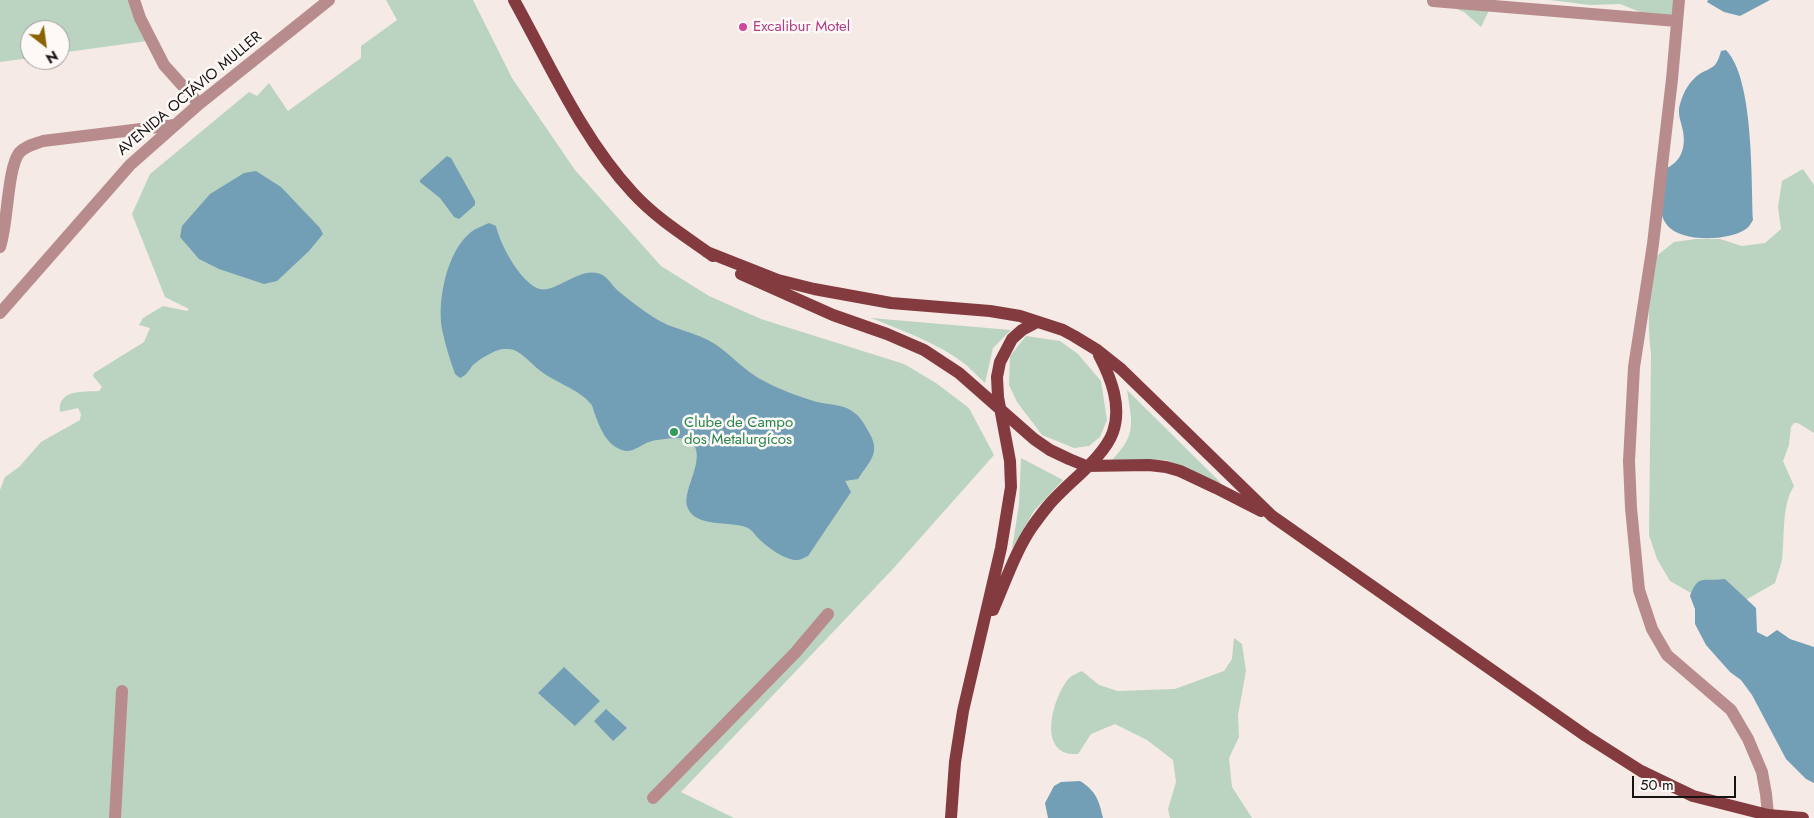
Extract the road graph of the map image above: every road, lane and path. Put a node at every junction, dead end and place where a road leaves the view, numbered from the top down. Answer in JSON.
{"nodes":[{"id":1,"x":134,"y":0,"type":"edge"},
{"id":2,"x":329,"y":0,"type":"edge"},
{"id":3,"x":514,"y":0,"type":"edge"},
{"id":4,"x":1678,"y":0,"type":"edge"},
{"id":5,"x":1433,"y":1,"type":"edge"},
{"id":6,"x":1677,"y":21,"type":"junction"},
{"id":7,"x":199,"y":104,"type":"junction"},
{"id":8,"x":174,"y":125,"type":"junction"},
{"id":9,"x":0,"y":248,"type":"edge"},
{"id":10,"x":707,"y":252,"type":"junction"},
{"id":11,"x":0,"y":313,"type":"edge"},
{"id":12,"x":1037,"y":322,"type":"junction"},
{"id":13,"x":1096,"y":350,"type":"junction"},
{"id":14,"x":1002,"y":411,"type":"junction"},
{"id":15,"x":1086,"y":466,"type":"junction"},
{"id":16,"x":1272,"y":516,"type":"junction"},
{"id":17,"x":828,"y":614,"type":"dead end"},
{"id":18,"x":982,"y":632,"type":"junction"},
{"id":19,"x":122,"y":691,"type":"dead end"},
{"id":20,"x":653,"y":798,"type":"dead end"},
{"id":21,"x":1768,"y":815,"type":"junction"},
{"id":22,"x":115,"y":818,"type":"edge"},
{"id":23,"x":951,"y":818,"type":"edge"},
{"id":24,"x":1803,"y":818,"type":"edge"}],
"edges":[{"from":1,"to":7,"type":"street"},
{"from":2,"to":7,"type":"street","name":"AVENIDA OCTÁVIO MULLER"},
{"from":3,"to":10,"type":"main road"},
{"from":4,"to":6,"type":"street"},
{"from":5,"to":6,"type":"street"},
{"from":6,"to":21,"type":"street"},
{"from":7,"to":8,"type":"street","name":"AVENIDA OCTÁVIO MULLER"},
{"from":8,"to":9,"type":"street"},
{"from":8,"to":11,"type":"street","name":"AVENIDA OCTÁVIO MULLER"},
{"from":10,"to":12,"type":"main road"},
{"from":10,"to":14,"type":"main road"},
{"from":12,"to":13,"type":"main road"},
{"from":12,"to":14,"type":"main road"},
{"from":13,"to":15,"type":"main road"},
{"from":13,"to":16,"type":"main road"},
{"from":14,"to":15,"type":"main road"},
{"from":14,"to":18,"type":"main road"},
{"from":15,"to":16,"type":"main road"},
{"from":15,"to":18,"type":"main road"},
{"from":16,"to":21,"type":"main road"},
{"from":17,"to":20,"type":"street"},
{"from":18,"to":23,"type":"main road"},
{"from":19,"to":22,"type":"street"},
{"from":21,"to":24,"type":"main road"}]}
